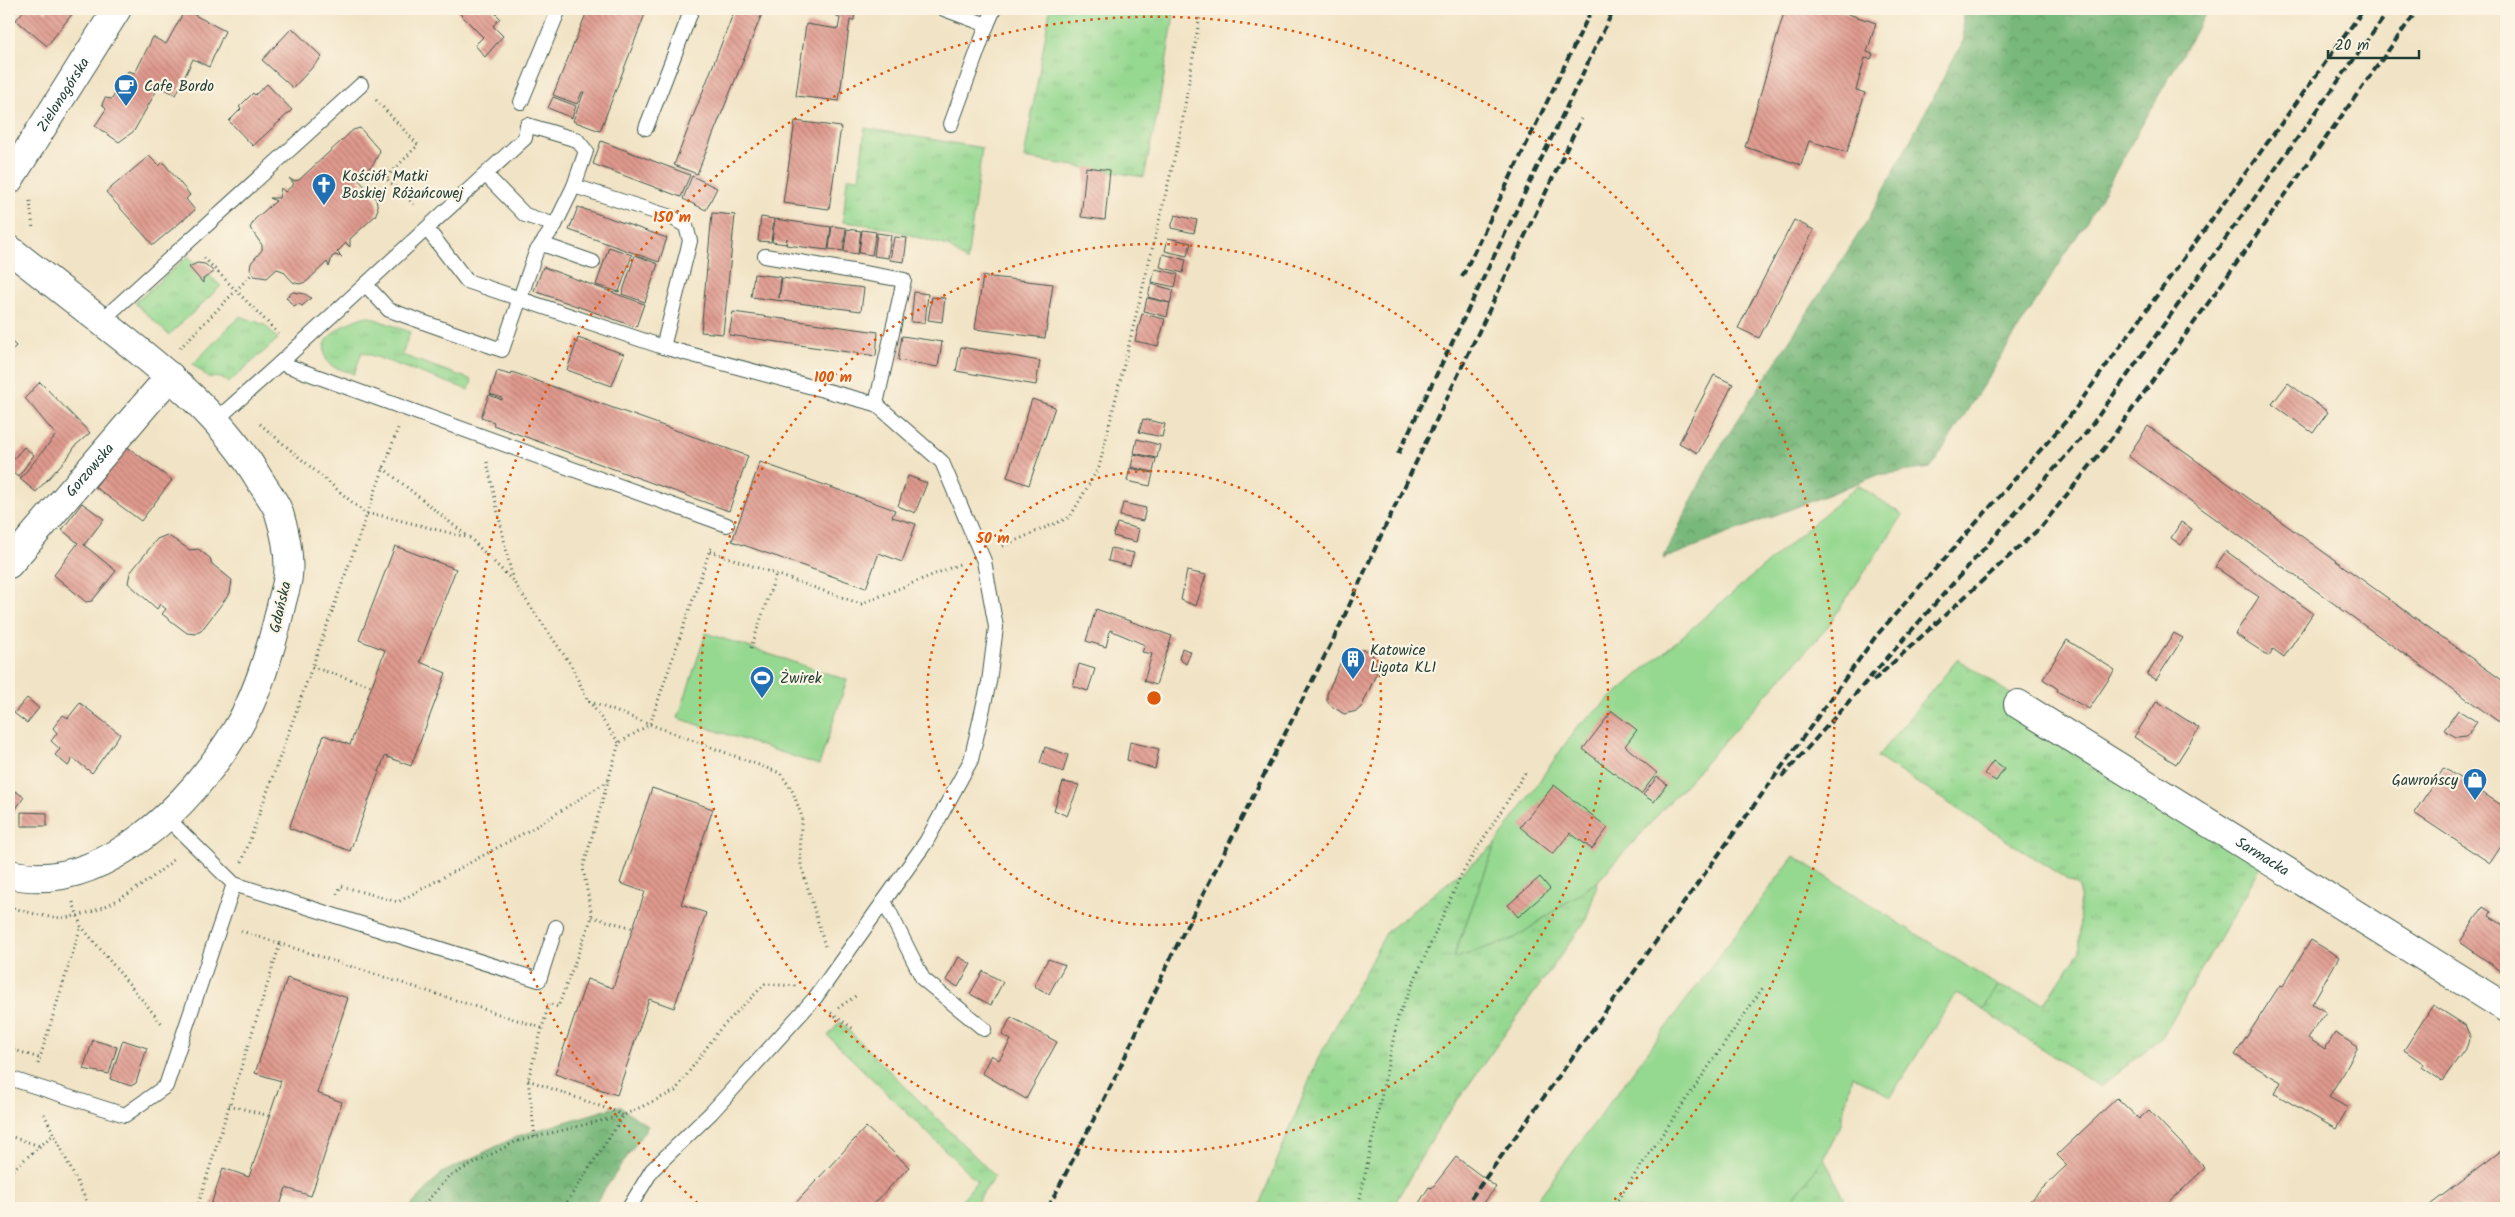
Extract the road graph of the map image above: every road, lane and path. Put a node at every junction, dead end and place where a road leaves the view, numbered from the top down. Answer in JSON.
{"nodes":[{"id":1,"x":117,"y":9,"type":"edge"},
{"id":2,"x":559,"y":9,"type":"edge"},
{"id":3,"x":692,"y":9,"type":"edge"},
{"id":4,"x":944,"y":9,"type":"edge"},
{"id":5,"x":994,"y":9,"type":"edge"},
{"id":6,"x":1201,"y":9,"type":"edge"},
{"id":7,"x":987,"y":26,"type":"junction"},
{"id":8,"x":361,"y":85,"type":"joint"},
{"id":9,"x":521,"y":102,"type":"dead end"},
{"id":10,"x":951,"y":124,"type":"dead end"},
{"id":11,"x":646,"y":128,"type":"dead end"},
{"id":12,"x":486,"y":175,"type":"junction"},
{"id":13,"x":9,"y":180,"type":"edge"},
{"id":14,"x":574,"y":186,"type":"junction"},
{"id":15,"x":555,"y":225,"type":"junction"},
{"id":16,"x":430,"y":226,"type":"junction"},
{"id":17,"x":188,"y":242,"type":"junction"},
{"id":18,"x":542,"y":244,"type":"junction"},
{"id":19,"x":9,"y":248,"type":"edge"},
{"id":20,"x":765,"y":256,"type":"dead end"},
{"id":21,"x":593,"y":262,"type":"dead end"},
{"id":22,"x":252,"y":274,"type":"dead end"},
{"id":23,"x":366,"y":285,"type":"junction"},
{"id":24,"x":236,"y":291,"type":"junction"},
{"id":25,"x":520,"y":299,"type":"junction"},
{"id":26,"x":101,"y":321,"type":"junction"},
{"id":27,"x":663,"y":347,"type":"junction"},
{"id":28,"x":295,"y":350,"type":"junction"},
{"id":29,"x":280,"y":363,"type":"junction"},
{"id":30,"x":172,"y":365,"type":"junction"},
{"id":31,"x":237,"y":404,"type":"junction"},
{"id":32,"x":876,"y":404,"type":"junction"},
{"id":33,"x":405,"y":408,"type":"junction"},
{"id":34,"x":216,"y":420,"type":"junction"},
{"id":35,"x":480,"y":435,"type":"junction"},
{"id":36,"x":383,"y":468,"type":"junction"},
{"id":37,"x":366,"y":514,"type":"junction"},
{"id":38,"x":724,"y":524,"type":"joint"},
{"id":39,"x":470,"y":538,"type":"junction"},
{"id":40,"x":710,"y":551,"type":"junction"},
{"id":41,"x":982,"y":555,"type":"junction"},
{"id":42,"x":9,"y":564,"type":"edge"},
{"id":43,"x":776,"y":574,"type":"junction"},
{"id":44,"x":513,"y":581,"type":"junction"},
{"id":45,"x":751,"y":648,"type":"dead end"},
{"id":46,"x":312,"y":666,"type":"junction"},
{"id":47,"x":372,"y":686,"type":"dead end"},
{"id":48,"x":588,"y":701,"type":"junction"},
{"id":49,"x":2018,"y":704,"type":"dead end"},
{"id":50,"x":650,"y":724,"type":"junction"},
{"id":51,"x":619,"y":744,"type":"junction"},
{"id":52,"x":1525,"y":773,"type":"dead end"},
{"id":53,"x":608,"y":780,"type":"junction"},
{"id":54,"x":167,"y":818,"type":"junction"},
{"id":55,"x":191,"y":842,"type":"junction"},
{"id":56,"x":9,"y":874,"type":"edge"},
{"id":57,"x":64,"y":876,"type":"junction"},
{"id":58,"x":234,"y":884,"type":"junction"},
{"id":59,"x":334,"y":900,"type":"dead end"},
{"id":60,"x":884,"y":901,"type":"junction"},
{"id":61,"x":9,"y":907,"type":"edge"},
{"id":62,"x":77,"y":915,"type":"junction"},
{"id":63,"x":592,"y":916,"type":"junction"},
{"id":64,"x":220,"y":925,"type":"junction"},
{"id":65,"x":81,"y":926,"type":"junction"},
{"id":66,"x":556,"y":927,"type":"dead end"},
{"id":67,"x":633,"y":928,"type":"dead end"},
{"id":68,"x":280,"y":944,"type":"junction"},
{"id":69,"x":833,"y":973,"type":"junction"},
{"id":70,"x":1764,"y":986,"type":"dead end"},
{"id":71,"x":857,"y":995,"type":"dead end"},
{"id":72,"x":815,"y":998,"type":"junction"},
{"id":73,"x":2506,"y":1008,"type":"edge"},
{"id":74,"x":542,"y":1028,"type":"junction"},
{"id":75,"x":984,"y":1029,"type":"dead end"},
{"id":76,"x":855,"y":1030,"type":"dead end"},
{"id":77,"x":179,"y":1047,"type":"junction"},
{"id":78,"x":9,"y":1048,"type":"edge"},
{"id":79,"x":39,"y":1058,"type":"junction"},
{"id":80,"x":9,"y":1078,"type":"edge"},
{"id":81,"x":528,"y":1080,"type":"junction"},
{"id":82,"x":31,"y":1086,"type":"junction"},
{"id":83,"x":229,"y":1105,"type":"junction"},
{"id":84,"x":624,"y":1115,"type":"junction"},
{"id":85,"x":269,"y":1116,"type":"dead end"},
{"id":86,"x":54,"y":1134,"type":"junction"},
{"id":87,"x":9,"y":1136,"type":"edge"},
{"id":88,"x":535,"y":1137,"type":"junction"},
{"id":89,"x":41,"y":1146,"type":"junction"},
{"id":90,"x":9,"y":1173,"type":"edge"},
{"id":91,"x":90,"y":1208,"type":"edge"},
{"id":92,"x":197,"y":1208,"type":"edge"},
{"id":93,"x":421,"y":1208,"type":"edge"},
{"id":94,"x":563,"y":1208,"type":"edge"},
{"id":95,"x":629,"y":1208,"type":"edge"},
{"id":96,"x":1358,"y":1208,"type":"edge"},
{"id":97,"x":1612,"y":1208,"type":"edge"}],
"edges":[{"from":1,"to":13,"type":"street","name":"Zielonogórska"},
{"from":2,"to":9,"type":"lane"},
{"from":3,"to":11,"type":"lane"},
{"from":4,"to":7,"type":"lane"},
{"from":5,"to":7,"type":"lane"},
{"from":6,"to":41,"type":"path"},
{"from":7,"to":10,"type":"lane"},
{"from":8,"to":16,"type":"path"},
{"from":8,"to":17,"type":"lane"},
{"from":12,"to":14,"type":"lane"},
{"from":12,"to":15,"type":"lane"},
{"from":12,"to":16,"type":"lane"},
{"from":14,"to":15,"type":"lane"},
{"from":14,"to":27,"type":"lane"},
{"from":15,"to":18,"type":"lane"},
{"from":16,"to":23,"type":"lane"},
{"from":16,"to":25,"type":"lane"},
{"from":17,"to":24,"type":"path"},
{"from":17,"to":26,"type":"lane"},
{"from":18,"to":21,"type":"lane"},
{"from":18,"to":25,"type":"lane"},
{"from":19,"to":26,"type":"street","name":"Gdańska"},
{"from":20,"to":32,"type":"lane"},
{"from":22,"to":24,"type":"path"},
{"from":23,"to":25,"type":"lane"},
{"from":23,"to":28,"type":"lane"},
{"from":24,"to":28,"type":"path"},
{"from":24,"to":30,"type":"path"},
{"from":25,"to":27,"type":"lane"},
{"from":26,"to":30,"type":"street","name":"Gdańska"},
{"from":27,"to":32,"type":"lane"},
{"from":28,"to":29,"type":"lane"},
{"from":29,"to":31,"type":"lane"},
{"from":29,"to":33,"type":"lane"},
{"from":30,"to":34,"type":"street","name":"Gdańska"},
{"from":30,"to":42,"type":"street","name":"Gorzowska"},
{"from":31,"to":34,"type":"lane"},
{"from":31,"to":37,"type":"path"},
{"from":32,"to":41,"type":"lane"},
{"from":33,"to":35,"type":"lane"},
{"from":33,"to":36,"type":"path"},
{"from":34,"to":54,"type":"street","name":"Gdańska"},
{"from":35,"to":38,"type":"lane"},
{"from":35,"to":44,"type":"path"},
{"from":36,"to":37,"type":"path"},
{"from":36,"to":39,"type":"path"},
{"from":37,"to":39,"type":"path"},
{"from":37,"to":46,"type":"path"},
{"from":38,"to":40,"type":"path"},
{"from":39,"to":44,"type":"path"},
{"from":40,"to":43,"type":"path"},
{"from":40,"to":50,"type":"path"},
{"from":41,"to":43,"type":"path"},
{"from":41,"to":60,"type":"lane"},
{"from":43,"to":45,"type":"path"},
{"from":44,"to":48,"type":"path"},
{"from":46,"to":47,"type":"path"},
{"from":46,"to":58,"type":"path"},
{"from":48,"to":50,"type":"path"},
{"from":48,"to":51,"type":"path"},
{"from":49,"to":73,"type":"street","name":"Sarmacka"},
{"from":50,"to":51,"type":"path"},
{"from":50,"to":69,"type":"path"},
{"from":51,"to":53,"type":"path"},
{"from":52,"to":96,"type":"path"},
{"from":53,"to":59,"type":"path"},
{"from":53,"to":63,"type":"path"},
{"from":54,"to":55,"type":"lane"},
{"from":54,"to":57,"type":"street","name":"Gdańska"},
{"from":55,"to":58,"type":"lane"},
{"from":55,"to":62,"type":"path"},
{"from":56,"to":57,"type":"street","name":"Gdańska"},
{"from":57,"to":62,"type":"path"},
{"from":58,"to":64,"type":"lane"},
{"from":58,"to":66,"type":"lane"},
{"from":60,"to":69,"type":"lane"},
{"from":60,"to":75,"type":"lane"},
{"from":61,"to":62,"type":"path"},
{"from":62,"to":65,"type":"path"},
{"from":63,"to":67,"type":"path"},
{"from":63,"to":74,"type":"path"},
{"from":64,"to":68,"type":"path"},
{"from":64,"to":77,"type":"lane"},
{"from":65,"to":77,"type":"path"},
{"from":65,"to":79,"type":"path"},
{"from":68,"to":74,"type":"path"},
{"from":68,"to":83,"type":"path"},
{"from":69,"to":72,"type":"lane"},
{"from":70,"to":97,"type":"path"},
{"from":71,"to":76,"type":"path"},
{"from":72,"to":84,"type":"path"},
{"from":72,"to":95,"type":"lane"},
{"from":74,"to":81,"type":"path"},
{"from":77,"to":82,"type":"lane"},
{"from":78,"to":79,"type":"path"},
{"from":79,"to":82,"type":"path"},
{"from":80,"to":82,"type":"lane"},
{"from":81,"to":84,"type":"path"},
{"from":81,"to":88,"type":"path"},
{"from":82,"to":86,"type":"path"},
{"from":83,"to":85,"type":"path"},
{"from":83,"to":92,"type":"path"},
{"from":84,"to":88,"type":"path"},
{"from":84,"to":94,"type":"path"},
{"from":86,"to":89,"type":"path"},
{"from":86,"to":91,"type":"path"},
{"from":87,"to":89,"type":"path"},
{"from":88,"to":93,"type":"path"},
{"from":89,"to":90,"type":"path"}]}
